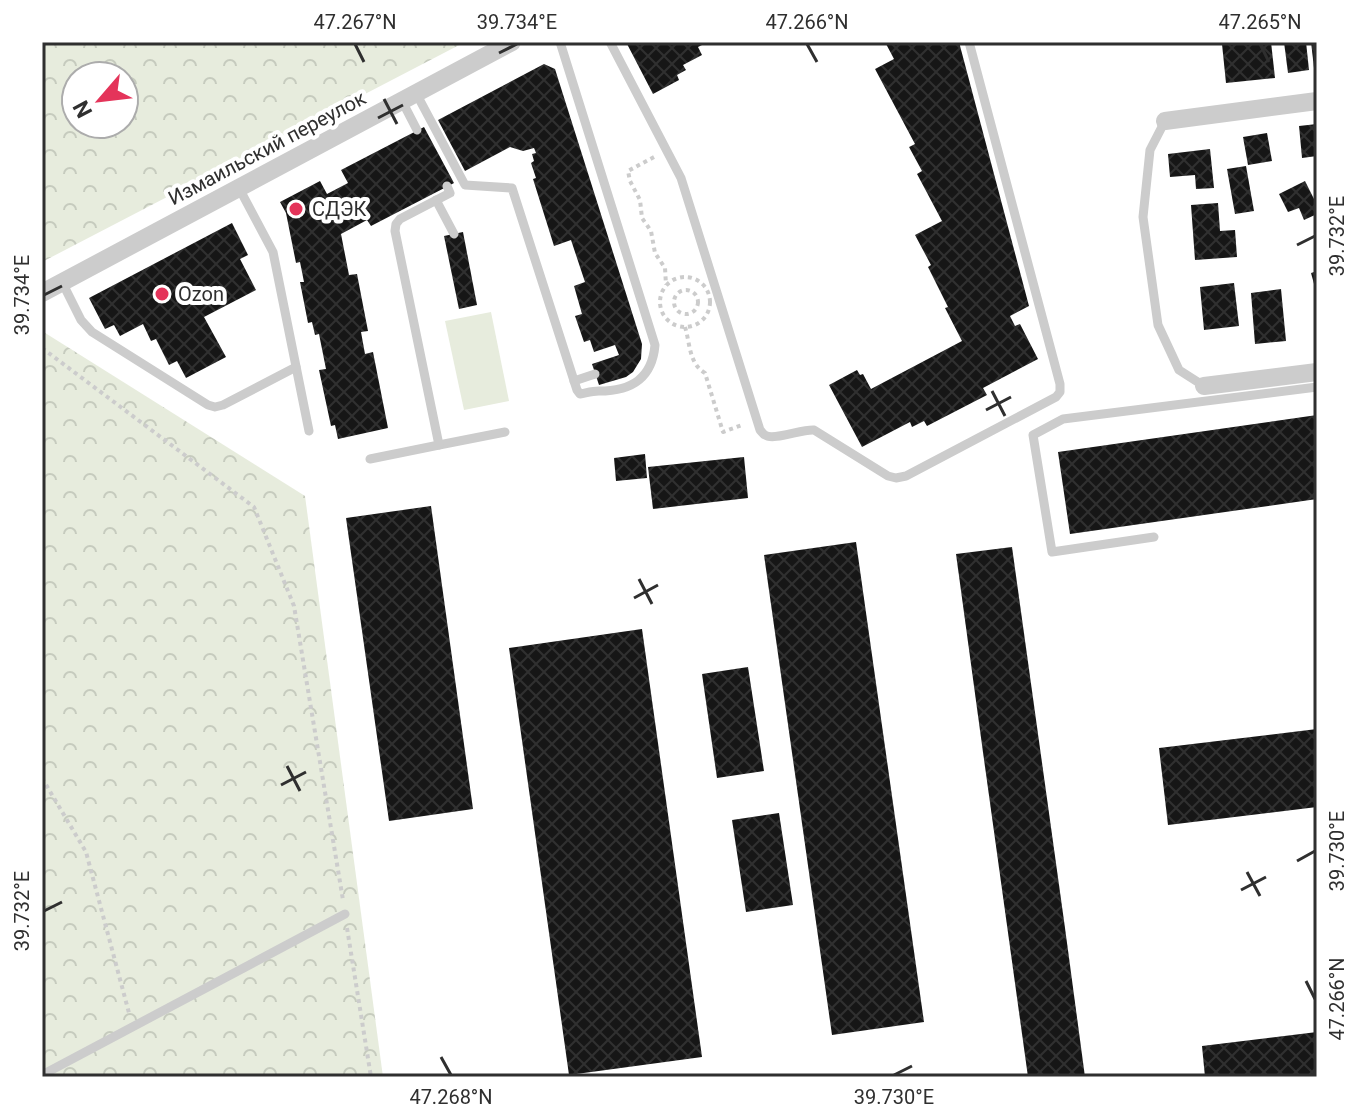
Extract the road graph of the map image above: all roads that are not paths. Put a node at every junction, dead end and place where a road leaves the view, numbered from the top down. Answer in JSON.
{"nodes":[{"id":1,"x":512,"y":42,"type":"edge"},
{"id":2,"x":560,"y":42,"type":"edge"},
{"id":3,"x":610,"y":42,"type":"edge"},
{"id":4,"x":969,"y":42,"type":"edge"},
{"id":5,"x":409,"y":97,"type":"junction"},
{"id":6,"x":1317,"y":101,"type":"edge"},
{"id":7,"x":1165,"y":121,"type":"joint"},
{"id":8,"x":417,"y":130,"type":"dead end"},
{"id":9,"x":465,"y":185,"type":"junction"},
{"id":10,"x":239,"y":188,"type":"junction"},
{"id":11,"x":436,"y":200,"type":"junction"},
{"id":12,"x":454,"y":234,"type":"dead end"},
{"id":13,"x":62,"y":282,"type":"junction"},
{"id":14,"x":42,"y":293,"type":"edge"},
{"id":15,"x":296,"y":367,"type":"junction"},
{"id":16,"x":1317,"y":372,"type":"edge"},
{"id":17,"x":595,"y":374,"type":"dead end"},
{"id":18,"x":574,"y":381,"type":"junction"},
{"id":19,"x":1204,"y":386,"type":"joint"},
{"id":20,"x":1317,"y":387,"type":"edge"},
{"id":21,"x":309,"y":431,"type":"dead end"},
{"id":22,"x":505,"y":432,"type":"dead end"},
{"id":23,"x":439,"y":445,"type":"junction"},
{"id":24,"x":370,"y":459,"type":"dead end"},
{"id":25,"x":1154,"y":537,"type":"dead end"},
{"id":26,"x":345,"y":914,"type":"road end"},
{"id":27,"x":42,"y":1075,"type":"edge"}],
"edges":[{"from":1,"to":5,"type":"street","name":"Измаильский переулок"},
{"from":2,"to":18,"type":"lane"},
{"from":3,"to":4,"type":"lane"},
{"from":5,"to":8,"type":"lane"},
{"from":5,"to":9,"type":"lane"},
{"from":5,"to":10,"type":"street","name":"Измаильский переулок"},
{"from":6,"to":7,"type":"street"},
{"from":7,"to":19,"type":"lane"},
{"from":9,"to":11,"type":"lane"},
{"from":9,"to":18,"type":"lane"},
{"from":10,"to":13,"type":"street","name":"Измаильский переулок"},
{"from":10,"to":15,"type":"lane"},
{"from":11,"to":12,"type":"lane"},
{"from":11,"to":23,"type":"lane"},
{"from":13,"to":14,"type":"street","name":"Измаильский переулок"},
{"from":13,"to":15,"type":"lane"},
{"from":15,"to":21,"type":"lane"},
{"from":16,"to":19,"type":"street"},
{"from":17,"to":18,"type":"lane"},
{"from":20,"to":25,"type":"lane"},
{"from":22,"to":23,"type":"lane"},
{"from":23,"to":24,"type":"lane"},
{"from":26,"to":27,"type":"lane"}]}
